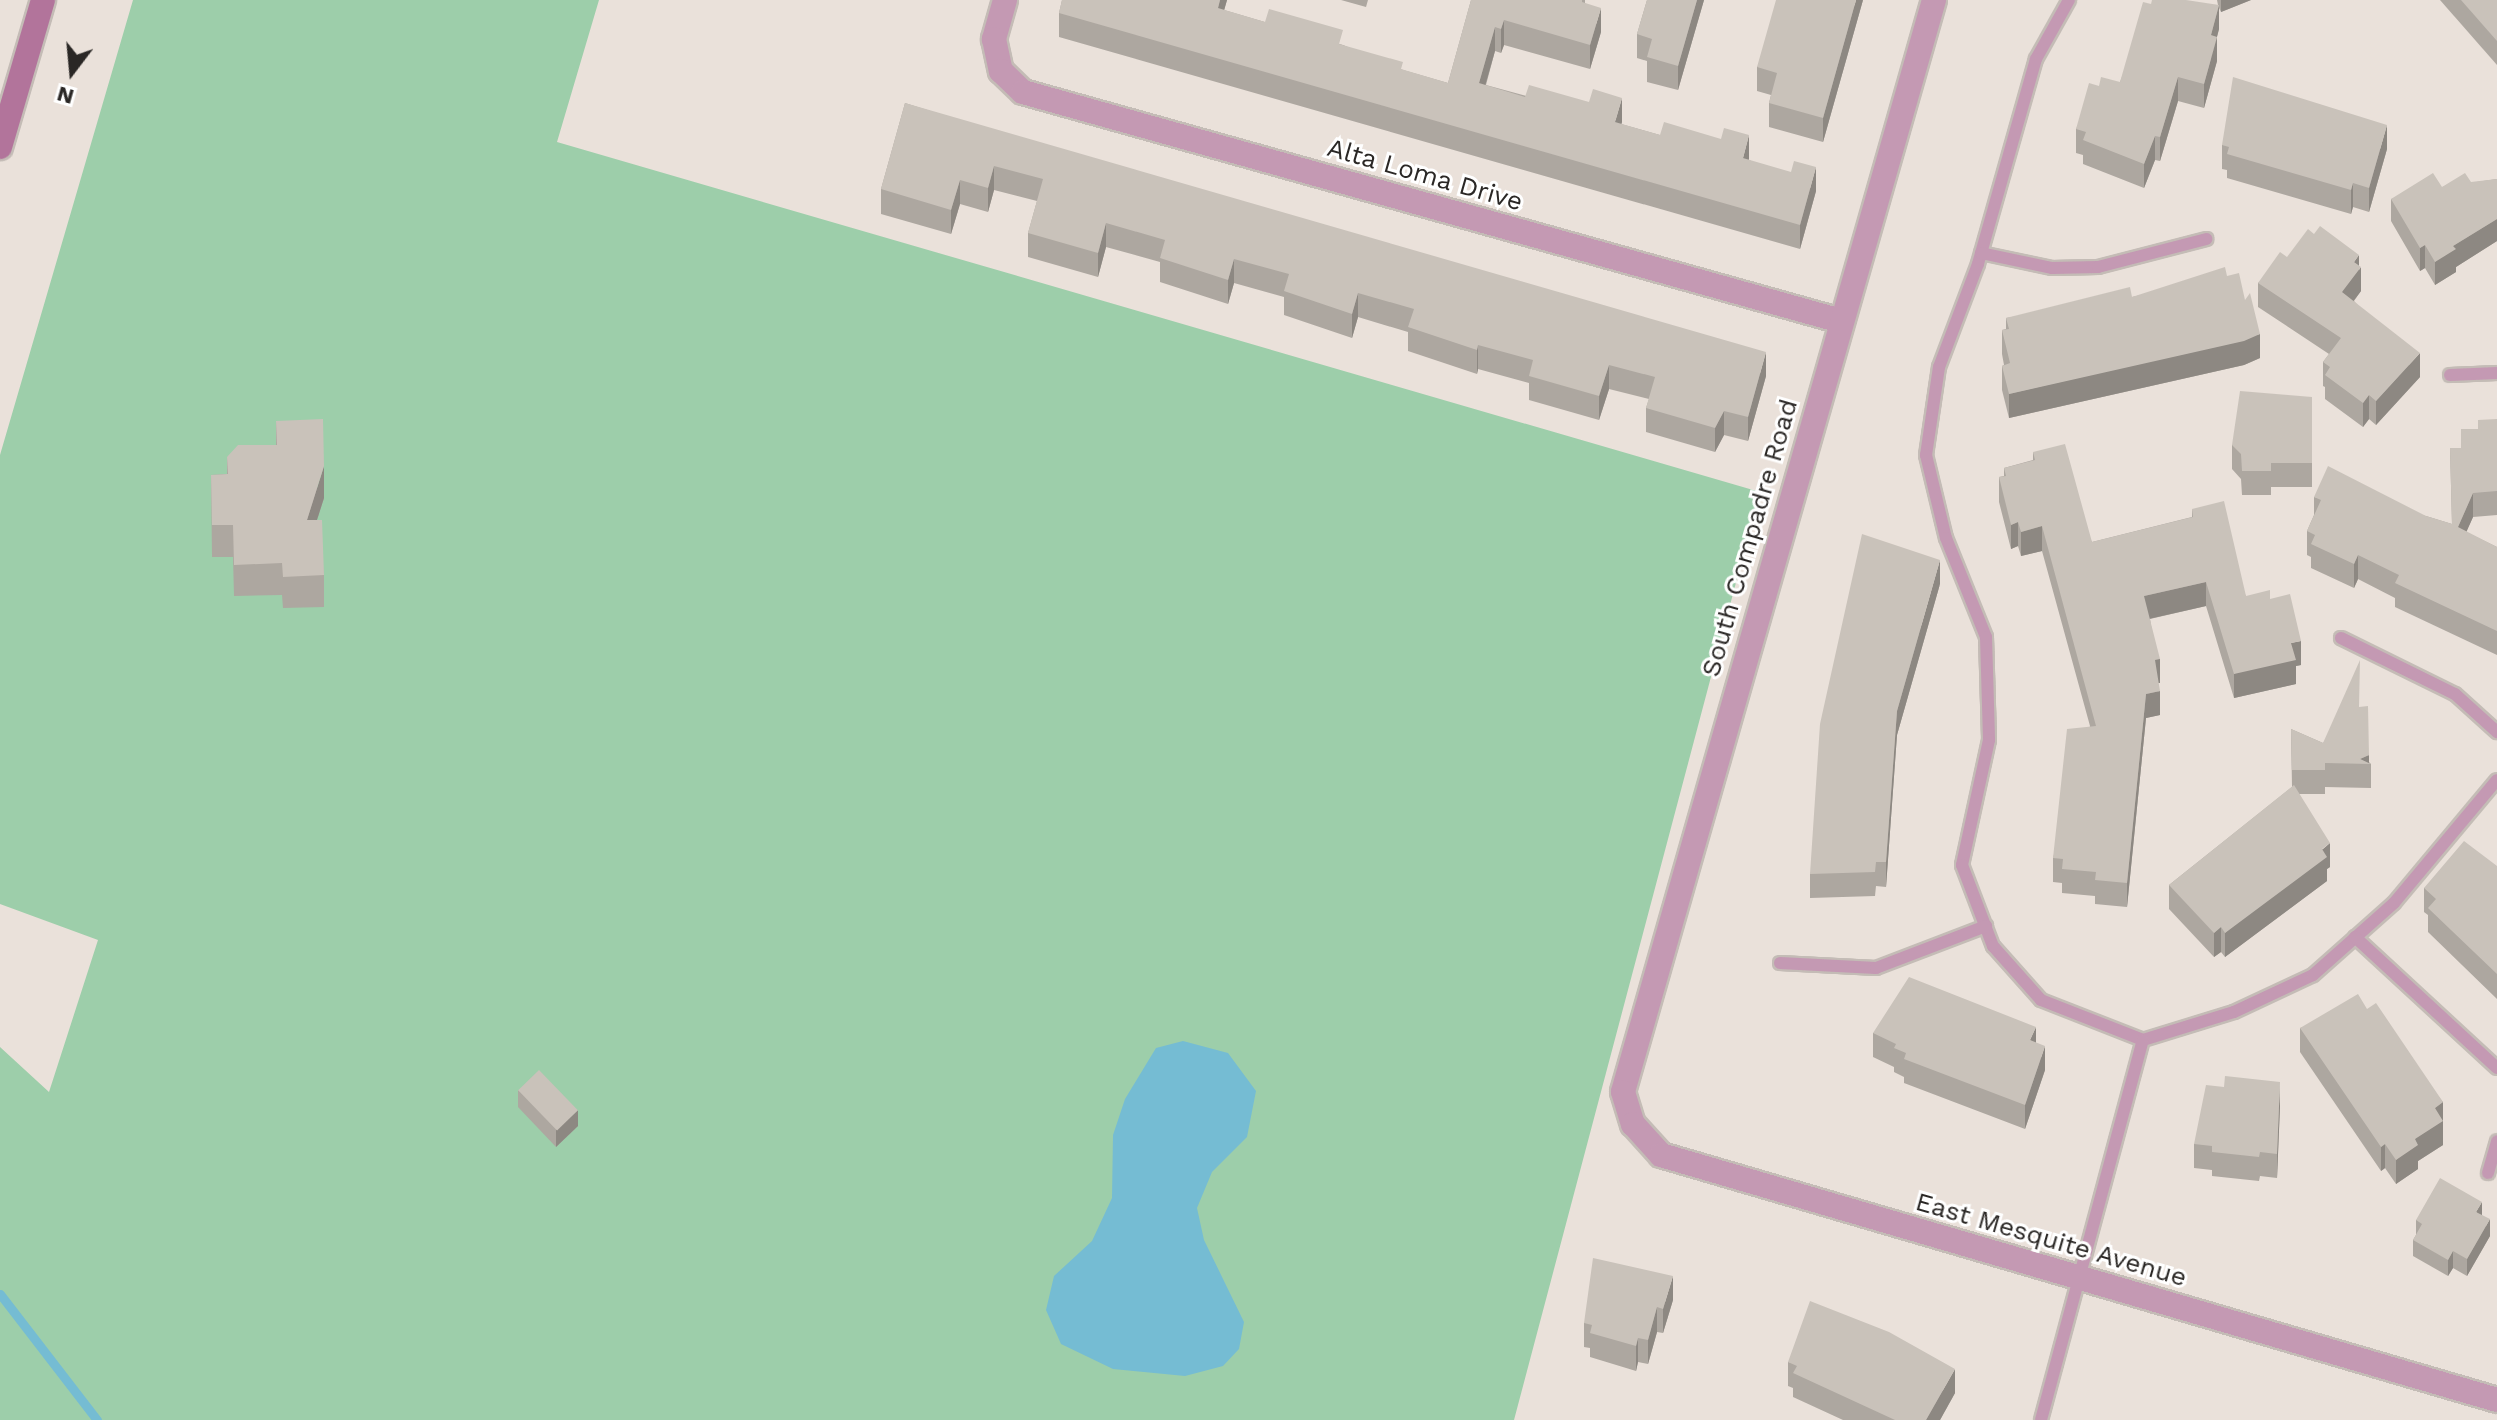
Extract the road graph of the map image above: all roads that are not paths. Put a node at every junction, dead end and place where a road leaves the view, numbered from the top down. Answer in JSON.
{"nodes":[{"id":1,"x":43,"y":0,"type":"edge"},
{"id":2,"x":1005,"y":0,"type":"edge"},
{"id":3,"x":1934,"y":0,"type":"edge"},
{"id":4,"x":2069,"y":0,"type":"edge"},
{"id":5,"x":0,"y":147,"type":"edge"},
{"id":6,"x":2206,"y":239,"type":"dead end"},
{"id":7,"x":1981,"y":253,"type":"junction"},
{"id":8,"x":1841,"y":321,"type":"junction"},
{"id":9,"x":2497,"y":373,"type":"edge"},
{"id":10,"x":2450,"y":375,"type":"dead end"},
{"id":11,"x":2341,"y":638,"type":"dead end"},
{"id":12,"x":2497,"y":732,"type":"edge"},
{"id":13,"x":2497,"y":780,"type":"edge"},
{"id":14,"x":1986,"y":926,"type":"junction"},
{"id":15,"x":2355,"y":937,"type":"junction"},
{"id":16,"x":1780,"y":963,"type":"dead end"},
{"id":17,"x":2143,"y":1040,"type":"junction"},
{"id":18,"x":2497,"y":1068,"type":"edge"},
{"id":19,"x":1623,"y":1092,"type":"joint"},
{"id":20,"x":2497,"y":1141,"type":"edge"},
{"id":21,"x":2488,"y":1173,"type":"dead end"},
{"id":22,"x":2080,"y":1277,"type":"junction"},
{"id":23,"x":2497,"y":1400,"type":"edge"},
{"id":24,"x":2041,"y":1420,"type":"edge"}],
"edges":[{"from":1,"to":5,"type":"street"},
{"from":2,"to":8,"type":"street","name":"Alta Loma Drive"},
{"from":3,"to":8,"type":"street","name":"South Compadre Road"},
{"from":4,"to":7,"type":"lane"},
{"from":6,"to":7,"type":"lane"},
{"from":7,"to":14,"type":"lane"},
{"from":8,"to":19,"type":"street","name":"South Compadre Road"},
{"from":9,"to":10,"type":"lane"},
{"from":11,"to":12,"type":"lane"},
{"from":13,"to":15,"type":"lane"},
{"from":14,"to":16,"type":"lane"},
{"from":14,"to":17,"type":"lane"},
{"from":15,"to":17,"type":"lane"},
{"from":15,"to":18,"type":"lane"},
{"from":17,"to":22,"type":"lane"},
{"from":19,"to":22,"type":"street","name":"East Mesquite Avenue"},
{"from":20,"to":21,"type":"lane"},
{"from":22,"to":23,"type":"street","name":"East Mesquite Avenue"},
{"from":22,"to":24,"type":"lane"}]}
